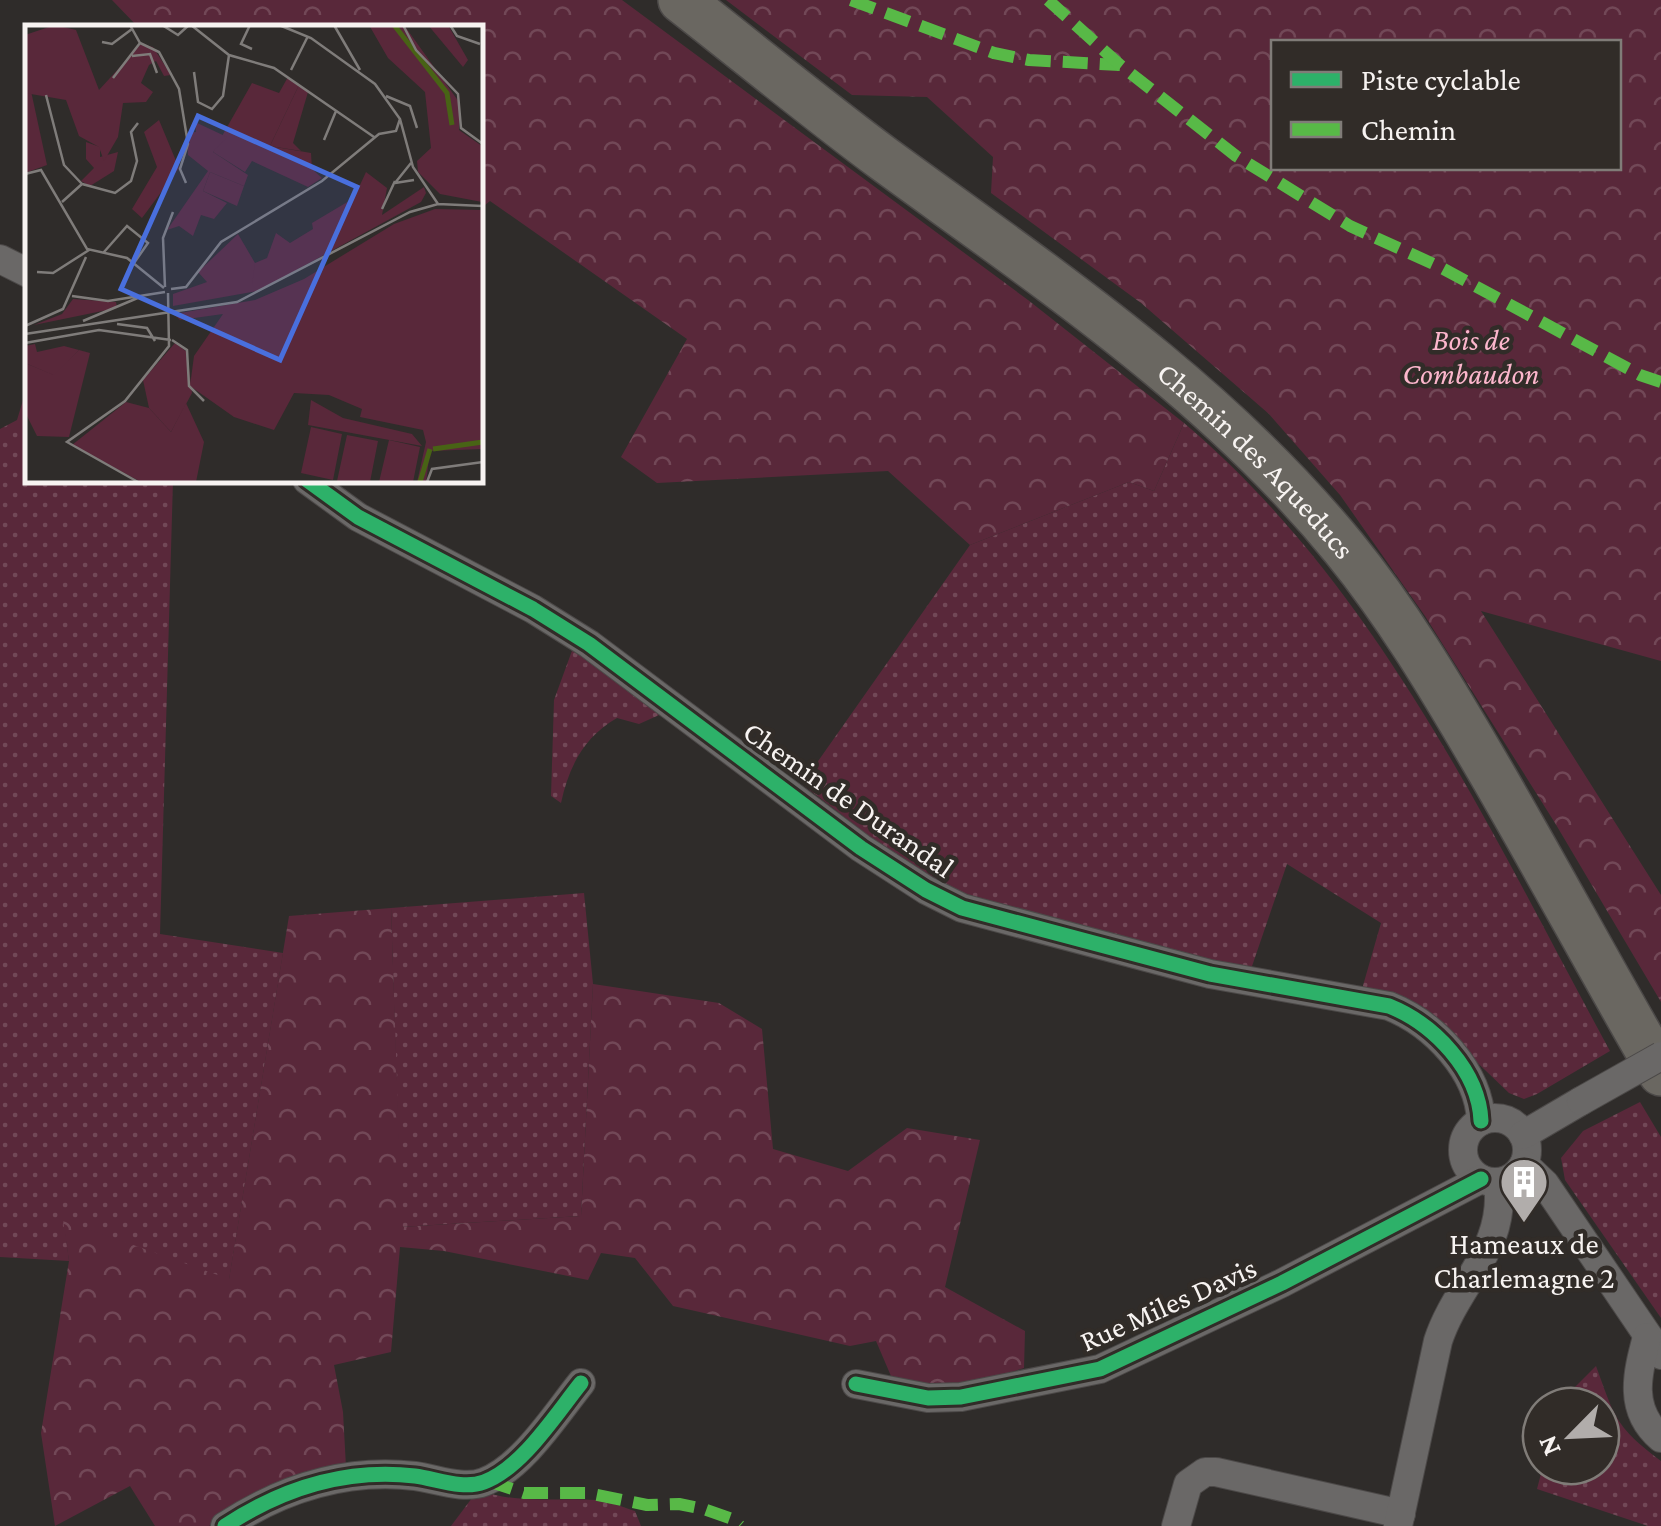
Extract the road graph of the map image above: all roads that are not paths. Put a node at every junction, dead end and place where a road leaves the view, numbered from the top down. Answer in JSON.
{"nodes":[{"id":1,"x":681,"y":0,"type":"edge"},
{"id":2,"x":0,"y":259,"type":"edge"},
{"id":3,"x":25,"y":272,"type":"edge"},
{"id":4,"x":310,"y":482,"type":"edge"},
{"id":5,"x":1661,"y":1056,"type":"edge"},
{"id":6,"x":1661,"y":1072,"type":"edge"},
{"id":7,"x":1480,"y":1121,"type":"junction"},
{"id":8,"x":1523,"y":1135,"type":"junction"},
{"id":9,"x":1524,"y":1164,"type":"junction"},
{"id":10,"x":1490,"y":1180,"type":"junction"},
{"id":11,"x":1654,"y":1346,"type":"edge"},
{"id":12,"x":581,"y":1383,"type":"dead end"},
{"id":13,"x":856,"y":1384,"type":"dead end"},
{"id":14,"x":1661,"y":1438,"type":"edge"},
{"id":15,"x":1400,"y":1520,"type":"edge"},
{"id":16,"x":225,"y":1526,"type":"edge"},
{"id":17,"x":1176,"y":1526,"type":"edge"}],
"edges":[{"from":1,"to":6,"type":"main road","name":"Chemin des Aqueducs"},
{"from":2,"to":3,"type":"street"},
{"from":4,"to":7,"type":"street","name":"Chemin de Durandal"},
{"from":5,"to":8,"type":"street","bridge":true},
{"from":7,"to":8,"type":"street"},
{"from":7,"to":10,"type":"street"},
{"from":8,"to":9,"type":"street"},
{"from":9,"to":10,"type":"street"},
{"from":9,"to":11,"type":"street"},
{"from":10,"to":13,"type":"street","name":"Rue Miles Davis"},
{"from":10,"to":15,"type":"street"},
{"from":11,"to":14,"type":"street"},
{"from":12,"to":16,"type":"street"},
{"from":15,"to":17,"type":"street"}]}
